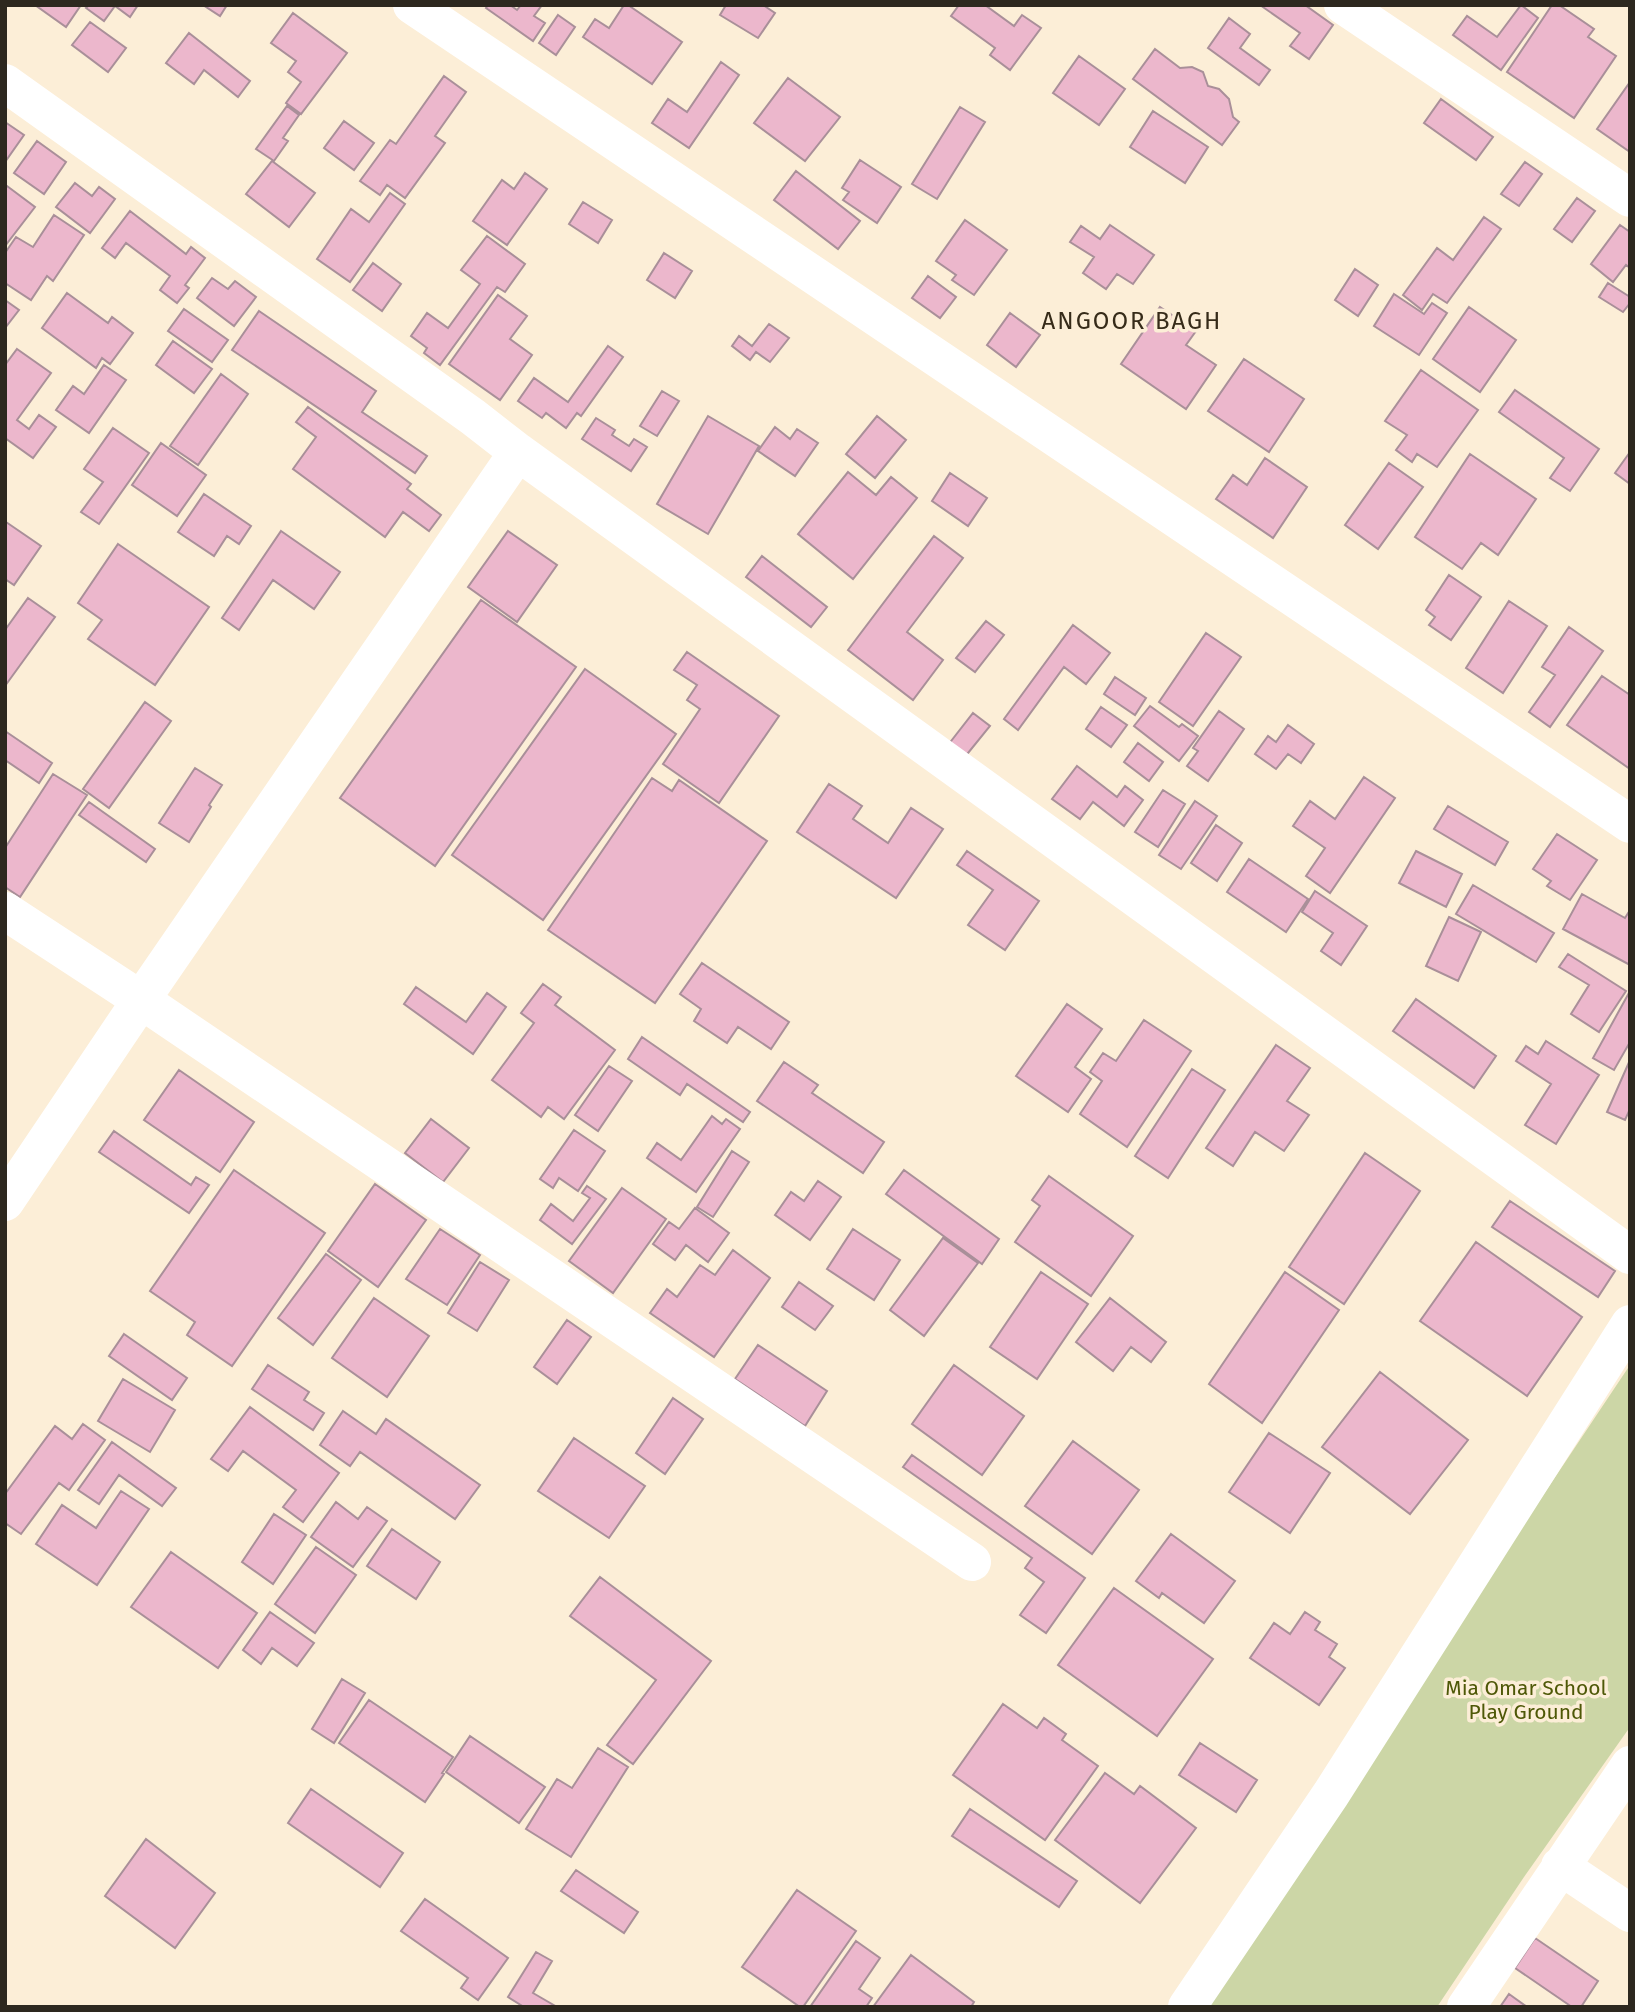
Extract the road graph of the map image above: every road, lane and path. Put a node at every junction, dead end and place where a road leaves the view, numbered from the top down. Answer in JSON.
{"nodes":[{"id":1,"x":412,"y":5,"type":"edge"},
{"id":2,"x":1343,"y":5,"type":"edge"},
{"id":3,"x":453,"y":17,"type":"edge"},
{"id":4,"x":5,"y":83,"type":"edge"},
{"id":5,"x":1630,"y":198,"type":"edge"},
{"id":6,"x":518,"y":452,"type":"junction"},
{"id":7,"x":1630,"y":824,"type":"edge"},
{"id":8,"x":5,"y":911,"type":"edge"},
{"id":9,"x":141,"y":1000,"type":"junction"},
{"id":10,"x":5,"y":1202,"type":"edge"},
{"id":11,"x":1630,"y":1255,"type":"edge"},
{"id":12,"x":1630,"y":1324,"type":"edge"},
{"id":13,"x":972,"y":1562,"type":"dead end"},
{"id":14,"x":1630,"y":1765,"type":"edge"},
{"id":15,"x":1560,"y":1866,"type":"junction"},
{"id":16,"x":1630,"y":1913,"type":"edge"},
{"id":17,"x":1187,"y":2007,"type":"edge"},
{"id":18,"x":1466,"y":2007,"type":"edge"}],
"edges":[{"from":1,"to":3,"type":"street"},
{"from":2,"to":5,"type":"street"},
{"from":3,"to":7,"type":"street"},
{"from":4,"to":6,"type":"street"},
{"from":6,"to":9,"type":"street"},
{"from":6,"to":11,"type":"street"},
{"from":8,"to":9,"type":"street"},
{"from":9,"to":10,"type":"street"},
{"from":9,"to":13,"type":"street"},
{"from":12,"to":17,"type":"street"},
{"from":14,"to":15,"type":"street"},
{"from":15,"to":16,"type":"street"},
{"from":15,"to":18,"type":"street"}]}
